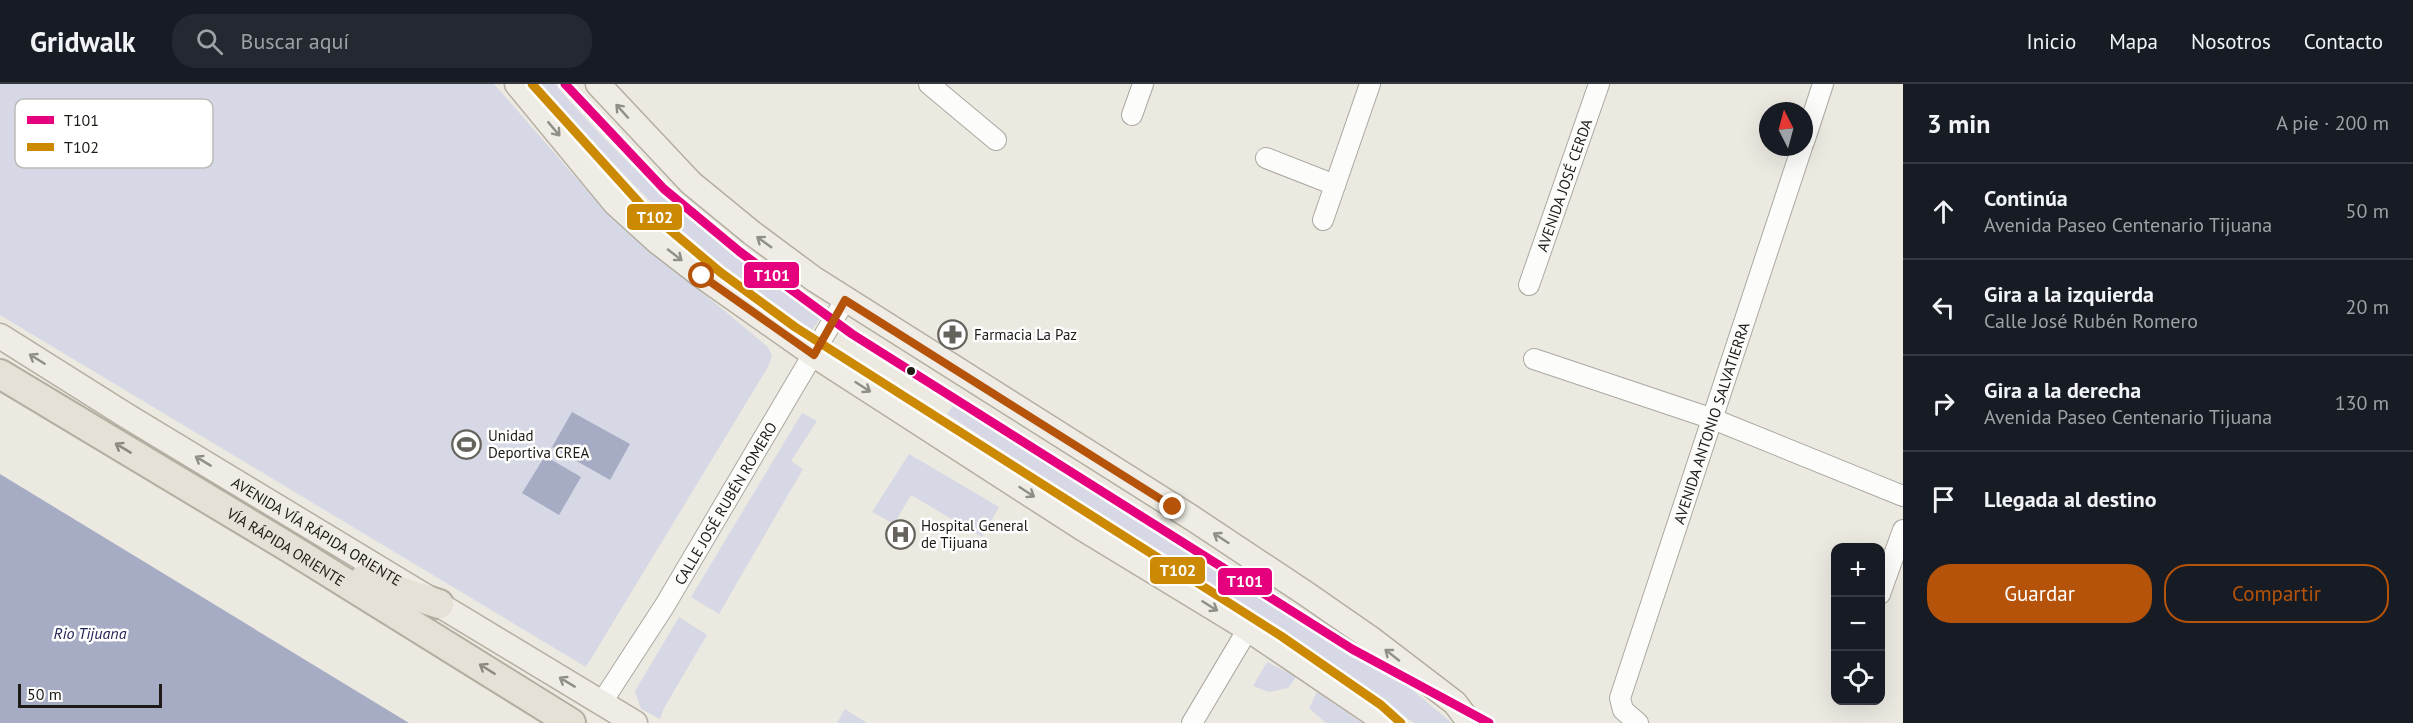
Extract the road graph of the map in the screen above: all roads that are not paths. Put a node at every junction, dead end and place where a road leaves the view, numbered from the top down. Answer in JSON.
{"nodes":[{"id":1,"x":517,"y":84,"type":"edge"},
{"id":2,"x":598,"y":84,"type":"edge"},
{"id":3,"x":929,"y":84,"type":"edge"},
{"id":4,"x":1143,"y":84,"type":"edge"},
{"id":5,"x":1370,"y":84,"type":"edge"},
{"id":6,"x":1599,"y":84,"type":"edge"},
{"id":7,"x":1823,"y":84,"type":"edge"},
{"id":8,"x":1132,"y":115,"type":"dead end"},
{"id":9,"x":1813,"y":115,"type":"edge"},
{"id":10,"x":996,"y":140,"type":"dead end"},
{"id":11,"x":1799,"y":156,"type":"edge"},
{"id":12,"x":1266,"y":158,"type":"dead end"},
{"id":13,"x":1335,"y":185,"type":"junction"},
{"id":14,"x":1323,"y":220,"type":"dead end"},
{"id":15,"x":1529,"y":285,"type":"dead end"},
{"id":16,"x":845,"y":300,"type":"junction"},
{"id":17,"x":0,"y":336,"type":"edge"},
{"id":18,"x":814,"y":355,"type":"junction"},
{"id":19,"x":1534,"y":359,"type":"dead end"},
{"id":20,"x":0,"y":374,"type":"edge"},
{"id":21,"x":1713,"y":419,"type":"junction"},
{"id":22,"x":1903,"y":496,"type":"edge"},
{"id":23,"x":1903,"y":530,"type":"edge"},
{"id":24,"x":288,"y":546,"type":"junction"},
{"id":25,"x":1885,"y":582,"type":"edge"},
{"id":26,"x":439,"y":604,"type":"junction"},
{"id":27,"x":1248,"y":629,"type":"junction"},
{"id":28,"x":602,"y":702,"type":"junction"},
{"id":29,"x":1455,"y":703,"type":"junction"},
{"id":30,"x":572,"y":723,"type":"edge"},
{"id":31,"x":635,"y":723,"type":"edge"},
{"id":32,"x":1192,"y":723,"type":"edge"},
{"id":33,"x":1387,"y":723,"type":"edge"},
{"id":34,"x":1470,"y":723,"type":"edge"},
{"id":35,"x":1489,"y":723,"type":"edge"},
{"id":36,"x":1638,"y":723,"type":"edge"}],
"edges":[{"from":1,"to":18,"type":"main road","one_way":true},
{"from":16,"to":2,"type":"main road","one_way":true},
{"from":3,"to":10,"type":"street"},
{"from":4,"to":8,"type":"street"},
{"from":5,"to":13,"type":"street"},
{"from":6,"to":15,"type":"street","name":"AVENIDA JOSÉ CERDA"},
{"from":7,"to":9,"type":"street"},
{"from":11,"to":21,"type":"street","name":"AVENIDA ANTONIO SALVATIERRA"},
{"from":12,"to":13,"type":"street"},
{"from":13,"to":14,"type":"street"},
{"from":16,"to":18,"type":"street","name":"CALLE JOSÉ RUBÉN ROMERO"},
{"from":29,"to":16,"type":"main road","one_way":true},
{"from":26,"to":17,"type":"main road","name":"AVENIDA VÍA RÁPIDA ORIENTE","one_way":true},
{"from":18,"to":27,"type":"main road","one_way":true},
{"from":18,"to":28,"type":"street","name":"CALLE JOSÉ RUBÉN ROMERO"},
{"from":19,"to":21,"type":"street"},
{"from":24,"to":20,"type":"highway","name":"VÍA RÁPIDA ORIENTE","one_way":true},
{"from":21,"to":22,"type":"street"},
{"from":21,"to":36,"type":"street","name":"AVENIDA ANTONIO SALVATIERRA"},
{"from":23,"to":25,"type":"street"},
{"from":24,"to":26,"type":"highway"},
{"from":30,"to":24,"type":"highway","name":"VÍA RÁPIDA ORIENTE","one_way":true},
{"from":28,"to":26,"type":"main road","name":"AVENIDA VÍA RÁPIDA ORIENTE","one_way":true},
{"from":27,"to":32,"type":"street"},
{"from":27,"to":33,"type":"main road"},
{"from":28,"to":31,"type":"main road","name":"AVENIDA VÍA RÁPIDA ORIENTE"},
{"from":29,"to":34,"type":"main road"},
{"from":29,"to":35,"type":"main road"}]}
